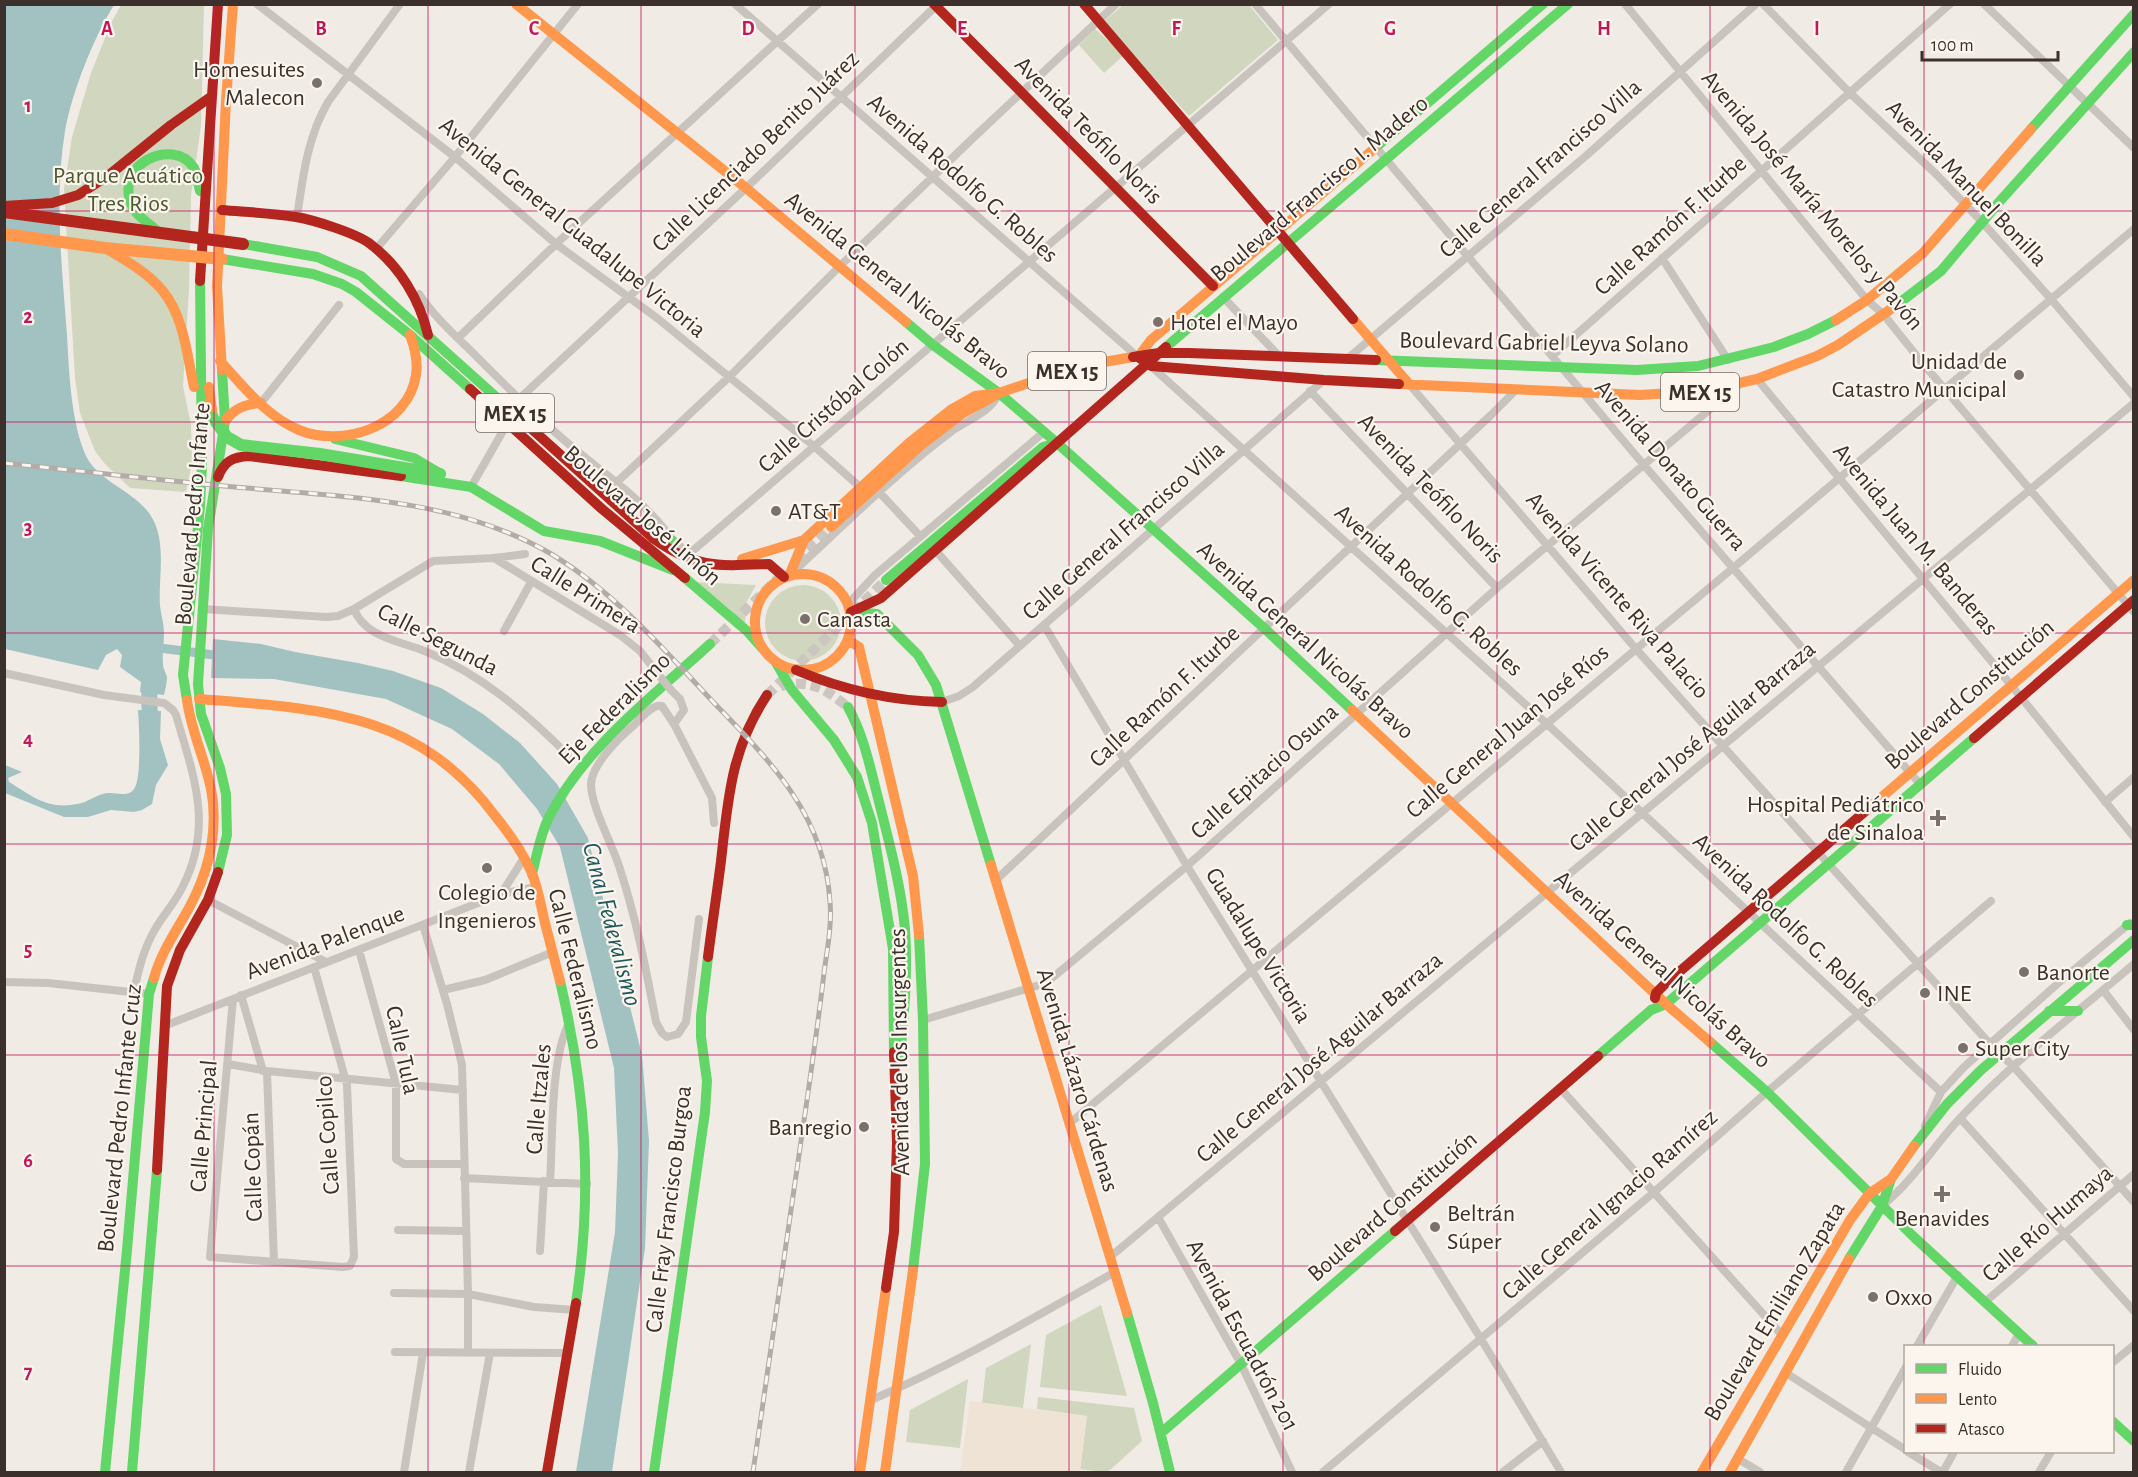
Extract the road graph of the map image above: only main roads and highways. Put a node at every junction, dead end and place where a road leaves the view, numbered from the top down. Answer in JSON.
{"nodes":[{"id":1,"x":218,"y":4,"type":"edge"},
{"id":2,"x":234,"y":4,"type":"edge"},
{"id":3,"x":516,"y":4,"type":"edge"},
{"id":4,"x":1084,"y":4,"type":"edge"},
{"id":5,"x":1543,"y":4,"type":"edge"},
{"id":6,"x":1568,"y":4,"type":"edge"},
{"id":7,"x":936,"y":5,"type":"edge"},
{"id":8,"x":2133,"y":14,"type":"edge"},
{"id":9,"x":2133,"y":52,"type":"edge"},
{"id":10,"x":208,"y":98,"type":"junction"},
{"id":11,"x":4,"y":206,"type":"edge"},
{"id":12,"x":222,"y":210,"type":"junction"},
{"id":13,"x":4,"y":212,"type":"edge"},
{"id":14,"x":157,"y":231,"type":"junction"},
{"id":15,"x":1278,"y":231,"type":"junction"},
{"id":16,"x":4,"y":234,"type":"edge"},
{"id":17,"x":1288,"y":243,"type":"junction"},
{"id":18,"x":200,"y":246,"type":"junction"},
{"id":19,"x":105,"y":248,"type":"junction"},
{"id":20,"x":202,"y":265,"type":"junction"},
{"id":21,"x":1213,"y":286,"type":"junction"},
{"id":22,"x":410,"y":335,"type":"junction"},
{"id":23,"x":428,"y":335,"type":"junction"},
{"id":24,"x":1159,"y":353,"type":"junction"},
{"id":25,"x":1388,"y":360,"type":"junction"},
{"id":26,"x":220,"y":361,"type":"junction"},
{"id":27,"x":1145,"y":362,"type":"junction"},
{"id":28,"x":1409,"y":384,"type":"junction"},
{"id":29,"x":999,"y":393,"type":"junction"},
{"id":30,"x":261,"y":403,"type":"junction"},
{"id":31,"x":200,"y":413,"type":"junction"},
{"id":32,"x":219,"y":419,"type":"junction"},
{"id":33,"x":382,"y":425,"type":"junction"},
{"id":34,"x":330,"y":438,"type":"junction"},
{"id":35,"x":1058,"y":442,"type":"junction"},
{"id":36,"x":384,"y":450,"type":"junction"},
{"id":37,"x":573,"y":465,"type":"junction"},
{"id":38,"x":444,"y":475,"type":"junction"},
{"id":39,"x":471,"y":487,"type":"junction"},
{"id":40,"x":831,"y":527,"type":"tunnel mouth"},
{"id":41,"x":208,"y":529,"type":"junction"},
{"id":42,"x":804,"y":540,"type":"junction"},
{"id":43,"x":674,"y":542,"type":"road end"},
{"id":44,"x":723,"y":565,"type":"junction"},
{"id":45,"x":673,"y":570,"type":"junction"},
{"id":46,"x":786,"y":576,"type":"junction"},
{"id":47,"x":886,"y":580,"type":"tunnel mouth"},
{"id":48,"x":2133,"y":580,"type":"edge"},
{"id":49,"x":2132,"y":605,"type":"edge"},
{"id":50,"x":850,"y":609,"type":"junction"},
{"id":51,"x":848,"y":640,"type":"junction"},
{"id":52,"x":710,"y":645,"type":"tunnel mouth"},
{"id":53,"x":762,"y":648,"type":"junction"},
{"id":54,"x":775,"y":661,"type":"junction"},
{"id":55,"x":796,"y":670,"type":"junction"},
{"id":56,"x":183,"y":675,"type":"joint"},
{"id":57,"x":199,"y":679,"type":"joint"},
{"id":58,"x":871,"y":694,"type":"junction"},
{"id":59,"x":767,"y":695,"type":"tunnel mouth"},
{"id":60,"x":198,"y":699,"type":"junction"},
{"id":61,"x":942,"y":702,"type":"junction"},
{"id":62,"x":848,"y":707,"type":"tunnel mouth"},
{"id":63,"x":531,"y":865,"type":"junction"},
{"id":64,"x":2133,"y":940,"type":"edge"},
{"id":65,"x":1656,"y":993,"type":"junction"},
{"id":66,"x":1666,"y":1004,"type":"junction"},
{"id":67,"x":1651,"y":1010,"type":"junction"},
{"id":68,"x":2049,"y":1011,"type":"junction"},
{"id":69,"x":2078,"y":1011,"type":"road end"},
{"id":70,"x":896,"y":1100,"type":"junction"},
{"id":71,"x":1891,"y":1179,"type":"junction"},
{"id":72,"x":1869,"y":1194,"type":"junction"},
{"id":73,"x":1882,"y":1206,"type":"junction"},
{"id":74,"x":128,"y":1251,"type":"junction"},
{"id":75,"x":149,"y":1253,"type":"junction"},
{"id":76,"x":2031,"y":1345,"type":"edge"},
{"id":77,"x":2114,"y":1423,"type":"edge"},
{"id":78,"x":1161,"y":1433,"type":"junction"},
{"id":79,"x":135,"y":1438,"type":"junction"},
{"id":80,"x":2133,"y":1441,"type":"edge"},
{"id":81,"x":105,"y":1473,"type":"edge"},
{"id":82,"x":132,"y":1473,"type":"edge"},
{"id":83,"x":142,"y":1473,"type":"edge"},
{"id":84,"x":547,"y":1473,"type":"edge"},
{"id":85,"x":654,"y":1473,"type":"edge"},
{"id":86,"x":860,"y":1473,"type":"edge"},
{"id":87,"x":885,"y":1473,"type":"edge"},
{"id":88,"x":1170,"y":1473,"type":"edge"},
{"id":89,"x":1702,"y":1473,"type":"edge"},
{"id":90,"x":1730,"y":1473,"type":"edge"}],
"edges":[{"from":1,"to":10,"type":"main road","name":"Boulevard Pedro Infante"},
{"from":2,"to":12,"type":"main road","name":"Boulevard Pedro Infante"},
{"from":3,"to":29,"type":"main road","name":"Avenida General Nicolás Bravo"},
{"from":4,"to":15,"type":"main road","name":"Avenida Vicente Riva Palacio"},
{"from":5,"to":15,"type":"main road","name":"Boulevard Francisco I. Madero"},
{"from":6,"to":17,"type":"main road","name":"Boulevard Francisco I. Madero"},
{"from":7,"to":21,"type":"main road","name":"Avenida Teófilo Noris"},
{"from":8,"to":25,"type":"main road","name":"Boulevard Gabriel Leyva Solano","number":"MEX 15"},
{"from":9,"to":28,"type":"main road","name":"Boulevard Gabriel Leyva Solano","number":"MEX 15"},
{"from":10,"to":11,"type":"main road"},
{"from":10,"to":18,"type":"main road","name":"Boulevard Pedro Infante"},
{"from":12,"to":23,"type":"main road"},
{"from":12,"to":26,"type":"main road","name":"Boulevard Pedro Infante"},
{"from":13,"to":14,"type":"main road","number":"MEX 15","bridge":true},
{"from":14,"to":18,"type":"main road"},
{"from":14,"to":23,"type":"main road","name":"Boulevard José Limón","number":"MEX 15","bridge":true},
{"from":15,"to":17,"type":"main road","name":"Avenida Vicente Riva Palacio"},
{"from":15,"to":21,"type":"main road","name":"Boulevard Francisco I. Madero"},
{"from":16,"to":19,"type":"main road","number":"MEX 15","bridge":true},
{"from":17,"to":24,"type":"main road","name":"Boulevard Francisco I. Madero"},
{"from":17,"to":25,"type":"main road","name":"Avenida Vicente Riva Palacio"},
{"from":18,"to":20,"type":"main road","name":"Boulevard Pedro Infante"},
{"from":19,"to":22,"type":"main road","name":"Boulevard José Limón","number":"MEX 15","bridge":true},
{"from":19,"to":31,"type":"main road"},
{"from":20,"to":31,"type":"main road","name":"Boulevard Pedro Infante"},
{"from":20,"to":32,"type":"main road"},
{"from":21,"to":27,"type":"main road","name":"Boulevard Francisco I. Madero"},
{"from":22,"to":33,"type":"main road"},
{"from":22,"to":45,"type":"main road","name":"Boulevard José Limón","number":"MEX 15"},
{"from":23,"to":37,"type":"main road","name":"Boulevard José Limón","number":"MEX 15"},
{"from":24,"to":25,"type":"main road","name":"Boulevard Gabriel Leyva Solano","number":"MEX 15"},
{"from":24,"to":27,"type":"main road","name":"Boulevard Gabriel Leyva Solano","number":"MEX 15"},
{"from":25,"to":28,"type":"main road","name":"Avenida Vicente Riva Palacio"},
{"from":26,"to":30,"type":"main road"},
{"from":26,"to":32,"type":"main road","name":"Boulevard Pedro Infante"},
{"from":27,"to":28,"type":"main road","name":"Boulevard Gabriel Leyva Solano","number":"MEX 15"},
{"from":27,"to":29,"type":"main road","name":"Boulevard Gabriel Leyva Solano","number":"MEX 15"},
{"from":27,"to":35,"type":"main road","name":"Boulevard Francisco I. Madero"},
{"from":29,"to":35,"type":"main road","name":"Avenida General Nicolás Bravo"},
{"from":29,"to":40,"type":"main road"},
{"from":29,"to":42,"type":"main road","name":"Boulevard Gabriel Leyva Solano","number":"MEX 15"},
{"from":30,"to":32,"type":"main road"},
{"from":30,"to":34,"type":"main road"},
{"from":31,"to":56,"type":"main road","name":"Boulevard Pedro Infante"},
{"from":32,"to":38,"type":"main road","bridge":true},
{"from":32,"to":41,"type":"main road","name":"Boulevard Pedro Infante"},
{"from":33,"to":34,"type":"main road"},
{"from":33,"to":36,"type":"main road"},
{"from":34,"to":36,"type":"main road"},
{"from":35,"to":47,"type":"main road"},
{"from":35,"to":50,"type":"main road","name":"Boulevard Francisco I. Madero"},
{"from":35,"to":65,"type":"main road","name":"Avenida General Nicolás Bravo"},
{"from":36,"to":38,"type":"main road"},
{"from":37,"to":43,"type":"main road"},
{"from":37,"to":44,"type":"main road","name":"Boulevard José Limón","number":"MEX 15"},
{"from":38,"to":39,"type":"main road"},
{"from":39,"to":41,"type":"main road"},
{"from":39,"to":45,"type":"main road"},
{"from":41,"to":57,"type":"main road","name":"Boulevard Pedro Infante"},
{"from":42,"to":44,"type":"main road"},
{"from":42,"to":46,"type":"main road","name":"Boulevard Gabriel Leyva Solano","number":"MEX 15"},
{"from":44,"to":46,"type":"main road","name":"Boulevard José Limón","number":"MEX 15"},
{"from":45,"to":53,"type":"main road","name":"Boulevard José Limón","number":"MEX 15"},
{"from":46,"to":50,"type":"main road"},
{"from":46,"to":53,"type":"main road"},
{"from":48,"to":65,"type":"main road","name":"Boulevard Constitución"},
{"from":49,"to":66,"type":"main road","name":"Boulevard Constitución"},
{"from":50,"to":51,"type":"main road"},
{"from":50,"to":61,"type":"main road","name":"Avenida Lázaro Cárdenas"},
{"from":51,"to":55,"type":"main road"},
{"from":51,"to":58,"type":"main road","name":"Avenida de los Insurgentes"},
{"from":52,"to":63,"type":"main road","name":"Eje Federalismo"},
{"from":53,"to":54,"type":"main road"},
{"from":54,"to":55,"type":"main road"},
{"from":54,"to":70,"type":"main road","name":"Avenida de los Insurgentes"},
{"from":55,"to":58,"type":"main road"},
{"from":56,"to":74,"type":"main road","name":"Boulevard Pedro Infante Cruz"},
{"from":57,"to":60,"type":"main road","name":"Boulevard Pedro Infante Cruz"},
{"from":58,"to":61,"type":"main road"},
{"from":58,"to":87,"type":"main road","name":"Avenida de los Insurgentes"},
{"from":59,"to":85,"type":"main road","name":"Calle Fray Francisco Burgoa"},
{"from":60,"to":63,"type":"main road","name":"Calle Federalismo"},
{"from":60,"to":75,"type":"main road","name":"Boulevard Pedro Infante Cruz"},
{"from":61,"to":78,"type":"main road","name":"Avenida Lázaro Cárdenas"},
{"from":62,"to":70,"type":"main road"},
{"from":63,"to":84,"type":"main road","name":"Calle Federalismo"},
{"from":64,"to":68,"type":"main road","name":"Boulevard Emiliano Zapata"},
{"from":65,"to":66,"type":"main road","name":"Avenida General Nicolás Bravo"},
{"from":65,"to":67,"type":"main road"},
{"from":66,"to":67,"type":"main road","name":"Boulevard Constitución"},
{"from":66,"to":72,"type":"main road","name":"Avenida General Nicolás Bravo"},
{"from":67,"to":78,"type":"main road","name":"Boulevard Constitución"},
{"from":68,"to":69,"type":"main road"},
{"from":68,"to":71,"type":"main road","name":"Boulevard Emiliano Zapata"},
{"from":70,"to":86,"type":"main road","name":"Avenida de los Insurgentes"},
{"from":71,"to":72,"type":"main road","name":"Boulevard Emiliano Zapata"},
{"from":71,"to":73,"type":"main road","name":"Boulevard Emiliano Zapata"},
{"from":72,"to":73,"type":"main road","name":"Avenida General Nicolás Bravo"},
{"from":72,"to":89,"type":"main road","name":"Boulevard Emiliano Zapata"},
{"from":73,"to":76,"type":"main road","name":"Avenida General Nicolás Bravo"},
{"from":73,"to":90,"type":"main road","name":"Boulevard Emiliano Zapata"},
{"from":74,"to":75,"type":"main road"},
{"from":74,"to":81,"type":"main road","name":"Boulevard Pedro Infante Cruz"},
{"from":75,"to":79,"type":"main road","name":"Boulevard Pedro Infante Cruz"},
{"from":77,"to":80,"type":"main road"},
{"from":78,"to":88,"type":"main road","name":"Avenida Lázaro Cárdenas"},
{"from":79,"to":82,"type":"main road","name":"Boulevard Pedro Infante Cruz"},
{"from":79,"to":83,"type":"main road"}]}
